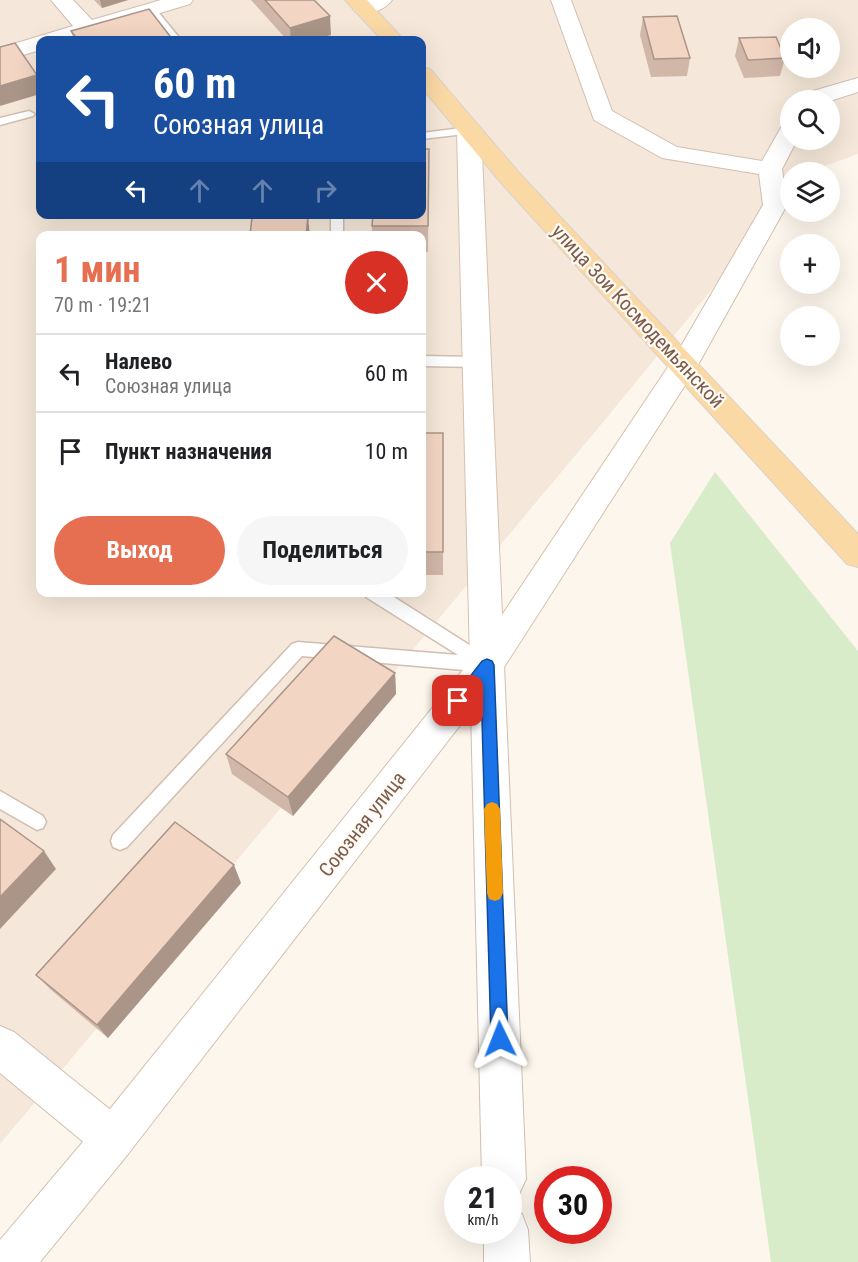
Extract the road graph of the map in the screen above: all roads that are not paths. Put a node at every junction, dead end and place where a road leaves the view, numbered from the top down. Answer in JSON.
{"nodes":[{"id":1,"x":61,"y":0,"type":"edge"},
{"id":2,"x":183,"y":0,"type":"edge"},
{"id":3,"x":561,"y":0,"type":"edge"},
{"id":4,"x":367,"y":3,"type":"edge"},
{"id":5,"x":151,"y":9,"type":"junction"},
{"id":6,"x":88,"y":28,"type":"junction"},
{"id":7,"x":62,"y":36,"type":"edge"},
{"id":8,"x":173,"y":36,"type":"edge"},
{"id":9,"x":390,"y":36,"type":"edge"},
{"id":10,"x":36,"y":44,"type":"edge"},
{"id":11,"x":0,"y":55,"type":"edge"},
{"id":12,"x":426,"y":79,"type":"edge"},
{"id":13,"x":858,"y":85,"type":"edge"},
{"id":14,"x":840,"y":90,"type":"edge"},
{"id":15,"x":28,"y":114,"type":"dead end"},
{"id":16,"x":0,"y":122,"type":"edge"},
{"id":17,"x":469,"y":131,"type":"junction"},
{"id":18,"x":426,"y":136,"type":"edge"},
{"id":19,"x":780,"y":150,"type":"edge"},
{"id":20,"x":770,"y":169,"type":"junction"},
{"id":21,"x":426,"y":361,"type":"edge"},
{"id":22,"x":477,"y":362,"type":"junction"},
{"id":23,"x":684,"y":365,"type":"junction"},
{"id":24,"x":858,"y":555,"type":"edge"},
{"id":25,"x":380,"y":597,"type":"edge"},
{"id":26,"x":487,"y":665,"type":"junction"},
{"id":27,"x":0,"y":799,"type":"edge"},
{"id":28,"x":37,"y":822,"type":"dead end"},
{"id":29,"x":120,"y":841,"type":"dead end"},
{"id":30,"x":0,"y":1046,"type":"edge"},
{"id":31,"x":113,"y":1139,"type":"junction"},
{"id":32,"x":504,"y":1166,"type":"edge"},
{"id":33,"x":506,"y":1244,"type":"edge"},
{"id":34,"x":11,"y":1262,"type":"edge"},
{"id":35,"x":507,"y":1262,"type":"edge"}],
"edges":[{"from":1,"to":6,"type":"street"},
{"from":2,"to":5,"type":"street"},
{"from":3,"to":20,"type":"street"},
{"from":4,"to":9,"type":"main road"},
{"from":5,"to":6,"type":"street"},
{"from":5,"to":8,"type":"lane"},
{"from":6,"to":7,"type":"street"},
{"from":10,"to":11,"type":"street"},
{"from":12,"to":17,"type":"main road","name":"улица Зои Космодемьянской"},
{"from":13,"to":14,"type":"street"},
{"from":15,"to":16,"type":"lane"},
{"from":17,"to":18,"type":"lane"},
{"from":17,"to":22,"type":"street"},
{"from":17,"to":23,"type":"main road","name":"улица Зои Космодемьянской"},
{"from":19,"to":20,"type":"street"},
{"from":20,"to":23,"type":"street","name":"Союзная улица"},
{"from":21,"to":22,"type":"lane"},
{"from":22,"to":26,"type":"street"},
{"from":23,"to":24,"type":"main road","name":"улица Зои Космодемьянской"},
{"from":23,"to":26,"type":"street","name":"Союзная улица"},
{"from":25,"to":26,"type":"lane"},
{"from":26,"to":29,"type":"lane"},
{"from":26,"to":31,"type":"street","name":"Союзная улица"},
{"from":26,"to":32,"type":"street"},
{"from":27,"to":28,"type":"lane"},
{"from":30,"to":31,"type":"street"},
{"from":31,"to":34,"type":"street","name":"Союзная улица"},
{"from":33,"to":35,"type":"street"}]}
